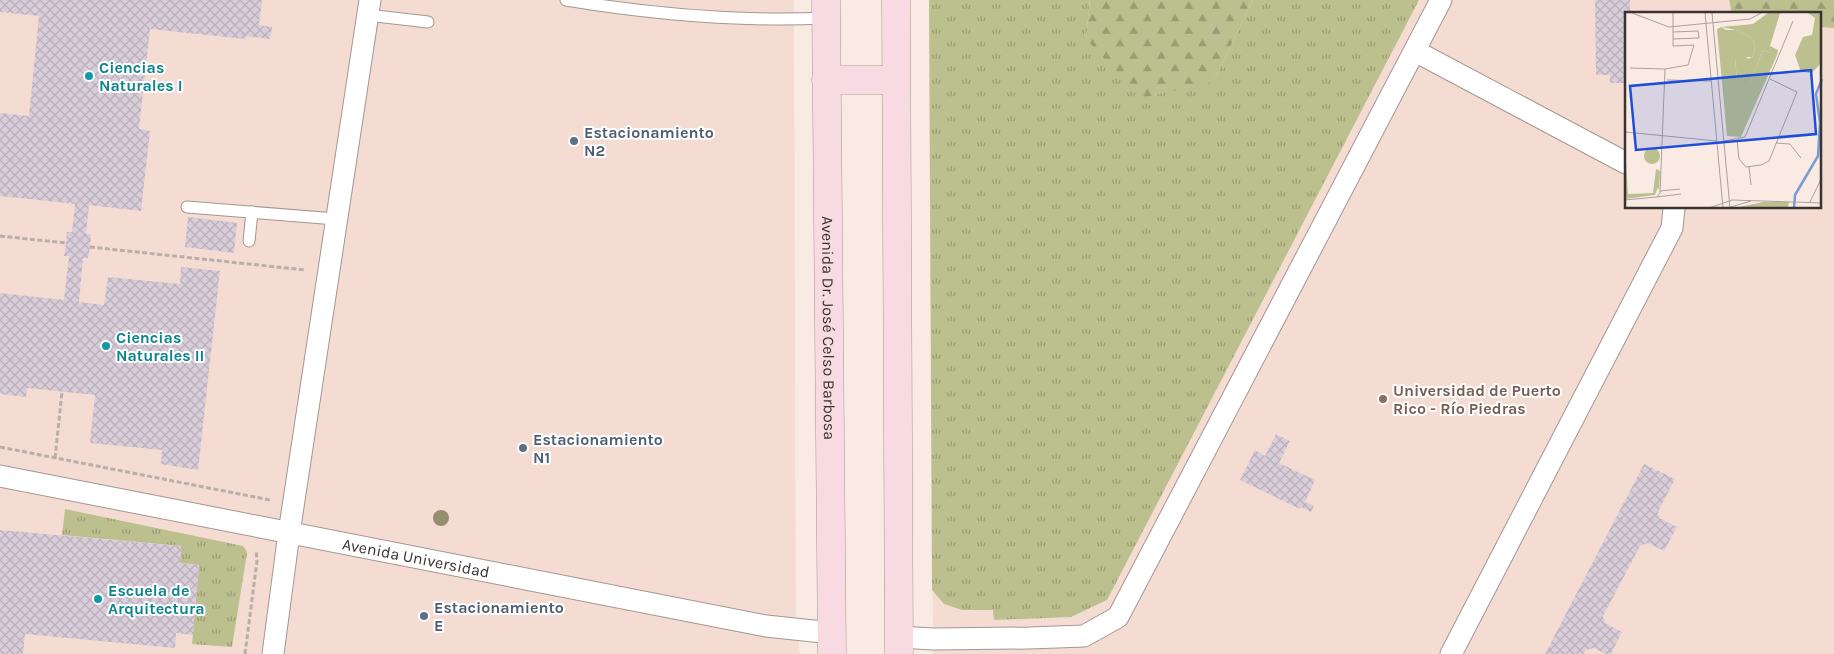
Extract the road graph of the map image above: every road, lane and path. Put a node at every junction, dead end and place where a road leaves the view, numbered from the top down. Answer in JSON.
{"nodes":[{"id":1,"x":566,"y":0,"type":"edge"},
{"id":2,"x":896,"y":0,"type":"edge"},
{"id":3,"x":1441,"y":0,"type":"edge"},
{"id":4,"x":369,"y":8,"type":"edge"},
{"id":5,"x":826,"y":9,"type":"edge"},
{"id":6,"x":428,"y":22,"type":"dead end"},
{"id":7,"x":1415,"y":51,"type":"junction"},
{"id":8,"x":826,"y":80,"type":"junction"},
{"id":9,"x":896,"y":80,"type":"junction"},
{"id":10,"x":1625,"y":162,"type":"edge"},
{"id":11,"x":187,"y":207,"type":"dead end"},
{"id":12,"x":1674,"y":209,"type":"edge"},
{"id":13,"x":252,"y":212,"type":"junction"},
{"id":14,"x":336,"y":219,"type":"junction"},
{"id":15,"x":0,"y":236,"type":"edge"},
{"id":16,"x":249,"y":241,"type":"dead end"},
{"id":17,"x":66,"y":243,"type":"dead end"},
{"id":18,"x":90,"y":247,"type":"dead end"},
{"id":19,"x":308,"y":271,"type":"dead end"},
{"id":20,"x":62,"y":392,"type":"dead end"},
{"id":21,"x":0,"y":447,"type":"edge"},
{"id":22,"x":55,"y":457,"type":"junction"},
{"id":23,"x":0,"y":476,"type":"edge"},
{"id":24,"x":52,"y":487,"type":"junction"},
{"id":25,"x":272,"y":491,"type":"dead end"},
{"id":26,"x":289,"y":534,"type":"junction"},
{"id":27,"x":256,"y":549,"type":"dead end"},
{"id":28,"x":832,"y":644,"type":"edge"},
{"id":29,"x":899,"y":646,"type":"edge"},
{"id":30,"x":1030,"y":646,"type":"edge"},
{"id":31,"x":245,"y":654,"type":"edge"},
{"id":32,"x":273,"y":654,"type":"edge"},
{"id":33,"x":1451,"y":654,"type":"edge"}],
"edges":[{"from":1,"to":5,"type":"lane"},
{"from":2,"to":9,"type":"main road"},
{"from":3,"to":7,"type":"street"},
{"from":4,"to":6,"type":"lane"},
{"from":4,"to":14,"type":"street"},
{"from":5,"to":8,"type":"main road","name":"Avenida Dr. José Celso Barbosa"},
{"from":7,"to":10,"type":"street"},
{"from":7,"to":30,"type":"street"},
{"from":8,"to":9,"type":"main road"},
{"from":8,"to":28,"type":"main road","name":"Avenida Dr. José Celso Barbosa"},
{"from":9,"to":29,"type":"main road"},
{"from":11,"to":13,"type":"lane"},
{"from":12,"to":33,"type":"street"},
{"from":13,"to":14,"type":"lane"},
{"from":13,"to":16,"type":"lane"},
{"from":14,"to":26,"type":"street"},
{"from":15,"to":17,"type":"path"},
{"from":18,"to":19,"type":"path"},
{"from":20,"to":22,"type":"path"},
{"from":21,"to":22,"type":"path"},
{"from":22,"to":24,"type":"path"},
{"from":22,"to":25,"type":"path"},
{"from":23,"to":24,"type":"street","name":"Avenida Universidad"},
{"from":24,"to":26,"type":"street","name":"Avenida Universidad"},
{"from":26,"to":28,"type":"street","name":"Avenida Universidad"},
{"from":26,"to":32,"type":"street"},
{"from":27,"to":31,"type":"path"},
{"from":29,"to":30,"type":"street"}]}
